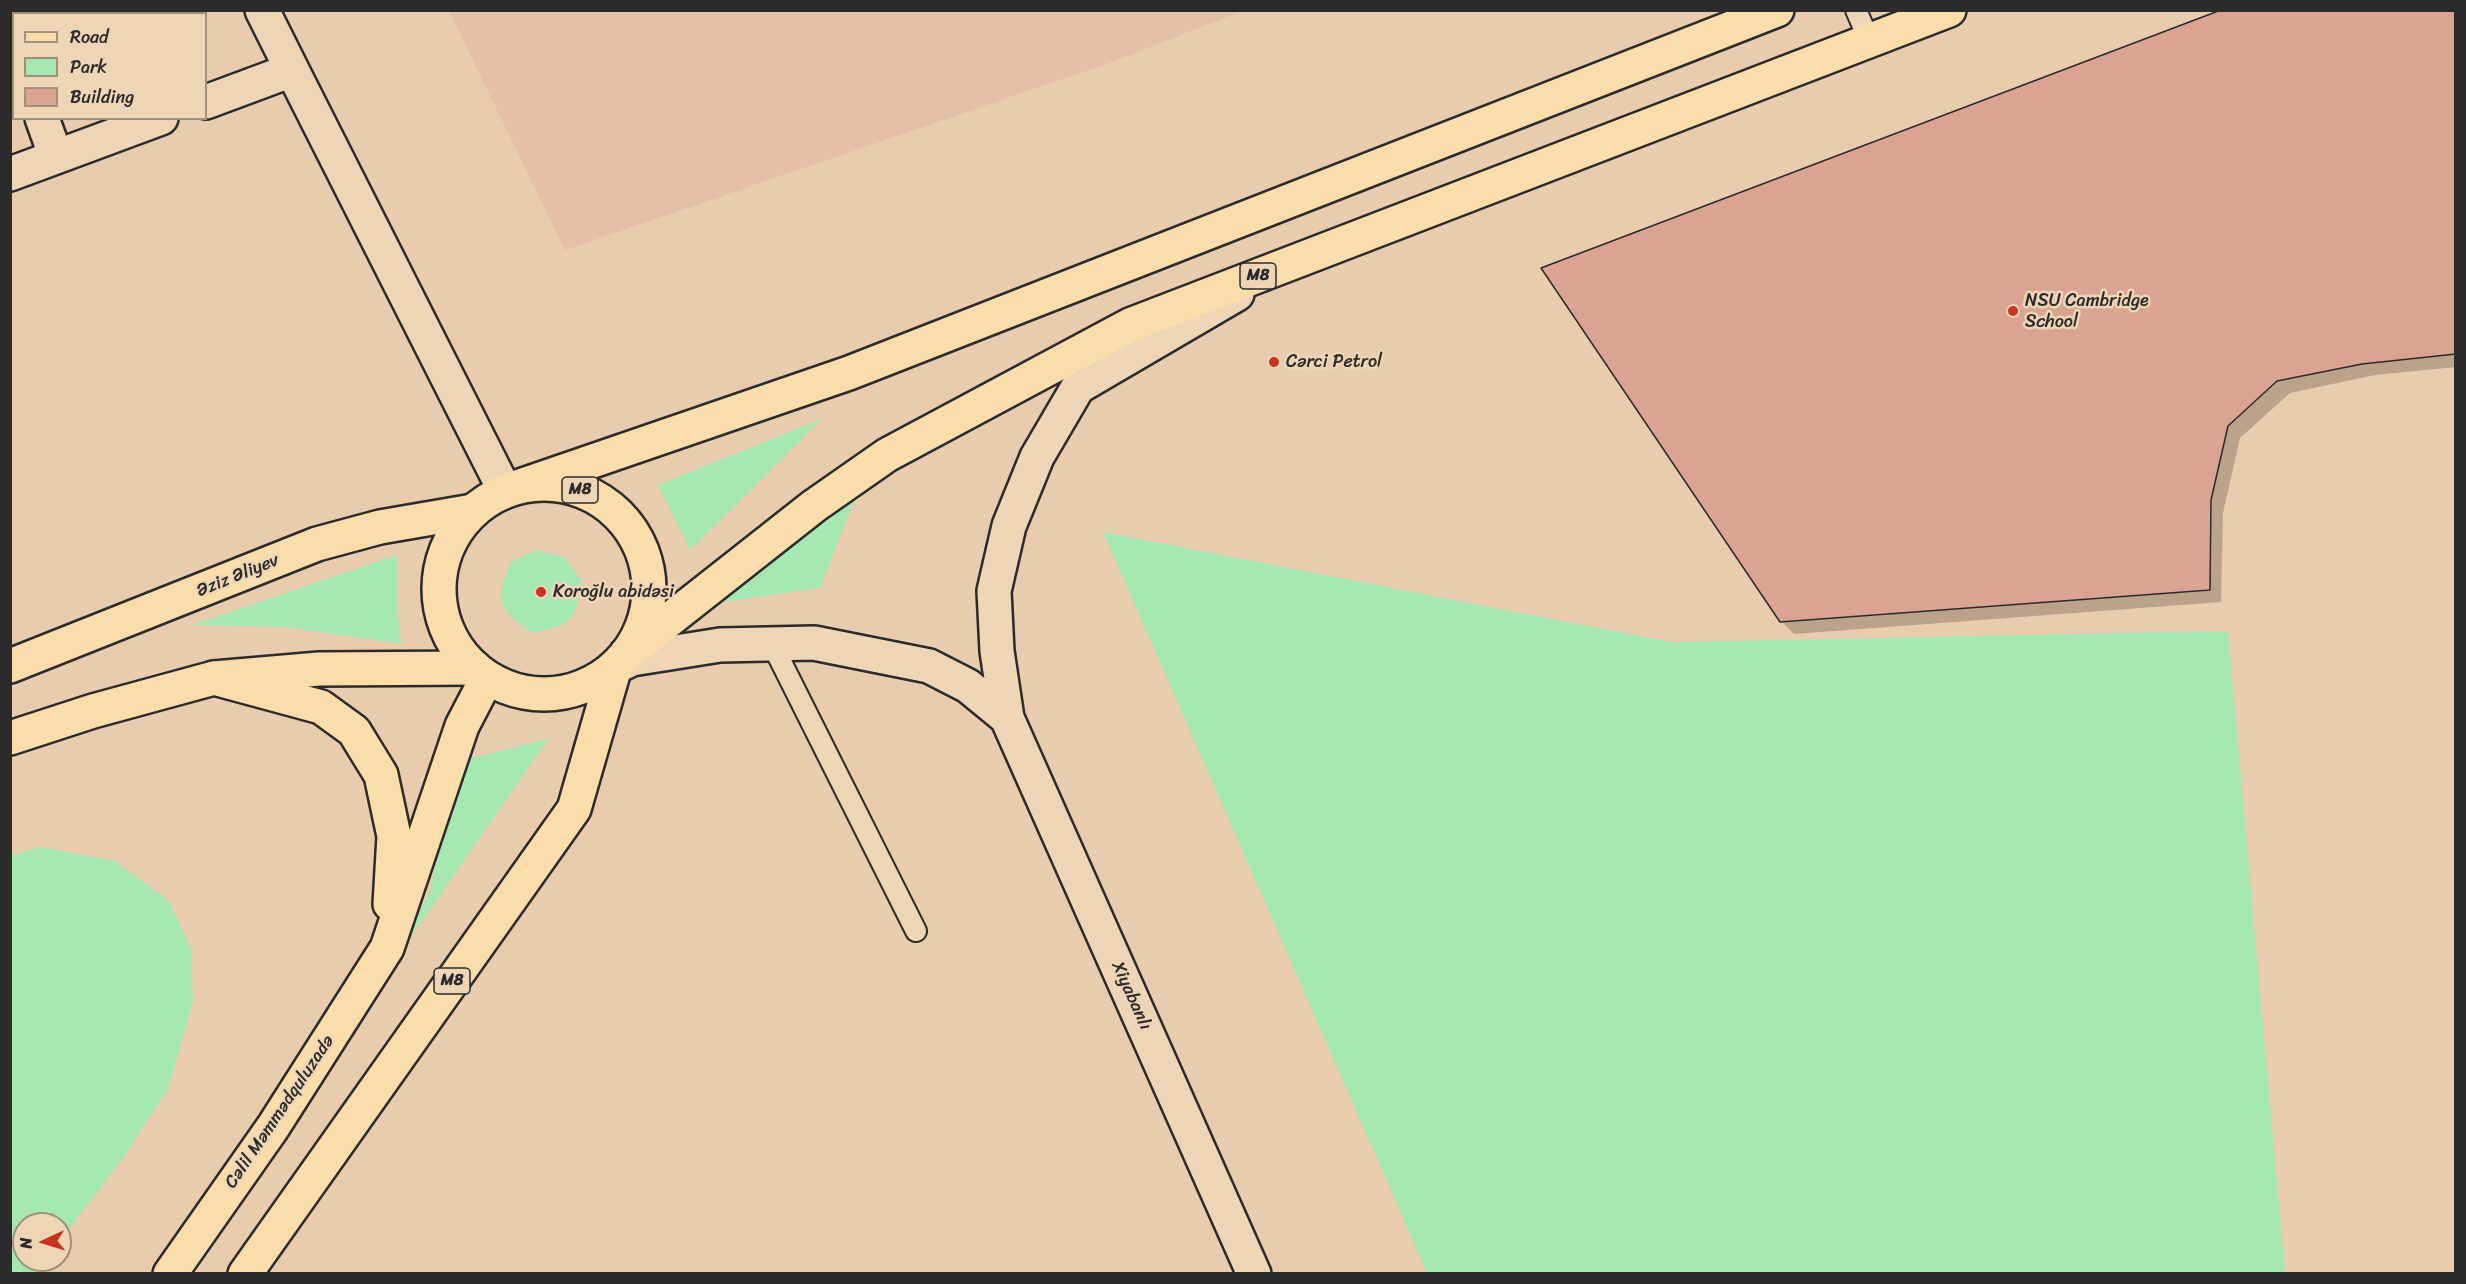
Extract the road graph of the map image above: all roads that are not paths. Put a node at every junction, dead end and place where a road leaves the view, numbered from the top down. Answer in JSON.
{"nodes":[{"id":1,"x":262,"y":10,"type":"edge"},
{"id":2,"x":1777,"y":10,"type":"edge"},
{"id":3,"x":1857,"y":10,"type":"edge"},
{"id":4,"x":1949,"y":10,"type":"edge"},
{"id":5,"x":1869,"y":40,"type":"junction"},
{"id":6,"x":292,"y":70,"type":"junction"},
{"id":7,"x":207,"y":102,"type":"edge"},
{"id":8,"x":43,"y":120,"type":"edge"},
{"id":9,"x":156,"y":120,"type":"edge"},
{"id":10,"x":56,"y":157,"type":"junction"},
{"id":11,"x":10,"y":174,"type":"edge"},
{"id":12,"x":1282,"y":267,"type":"junction"},
{"id":13,"x":511,"y":489,"type":"junction"},
{"id":14,"x":473,"y":511,"type":"junction"},
{"id":15,"x":772,"y":644,"type":"junction"},
{"id":16,"x":620,"y":661,"type":"junction"},
{"id":17,"x":10,"y":666,"type":"edge"},
{"id":18,"x":481,"y":673,"type":"junction"},
{"id":19,"x":214,"y":678,"type":"junction"},
{"id":20,"x":1007,"y":718,"type":"junction"},
{"id":21,"x":10,"y":738,"type":"edge"},
{"id":22,"x":916,"y":931,"type":"dead end"},
{"id":23,"x":387,"y":948,"type":"junction"},
{"id":24,"x":170,"y":1274,"type":"edge"},
{"id":25,"x":245,"y":1274,"type":"edge"},
{"id":26,"x":1254,"y":1274,"type":"edge"}],
"edges":[{"from":1,"to":6,"type":"main road"},
{"from":2,"to":13,"type":"main road","number":"M8"},
{"from":3,"to":5,"type":"lane"},
{"from":4,"to":5,"type":"main road","number":"M8"},
{"from":5,"to":12,"type":"main road","number":"M8"},
{"from":6,"to":7,"type":"main road"},
{"from":6,"to":13,"type":"main road"},
{"from":8,"to":10,"type":"main road"},
{"from":9,"to":10,"type":"main road"},
{"from":10,"to":11,"type":"main road"},
{"from":12,"to":16,"type":"main road","number":"M8"},
{"from":12,"to":20,"type":"main road"},
{"from":13,"to":14,"type":"main road","number":"M8"},
{"from":13,"to":16,"type":"main road","number":"M8"},
{"from":14,"to":17,"type":"main road","name":"Əziz Əliyev"},
{"from":14,"to":18,"type":"main road","number":"M8"},
{"from":15,"to":16,"type":"main road"},
{"from":15,"to":20,"type":"main road"},
{"from":15,"to":22,"type":"lane"},
{"from":16,"to":18,"type":"main road","number":"M8"},
{"from":16,"to":25,"type":"main road","number":"M8"},
{"from":18,"to":19,"type":"main road"},
{"from":18,"to":23,"type":"main road","name":"Cəlil Məmmədquluzadə"},
{"from":19,"to":21,"type":"main road"},
{"from":19,"to":23,"type":"main road"},
{"from":20,"to":26,"type":"main road","name":"Xiyabanlı"},
{"from":23,"to":24,"type":"main road","name":"Cəlil Məmmədquluzadə"}]}
